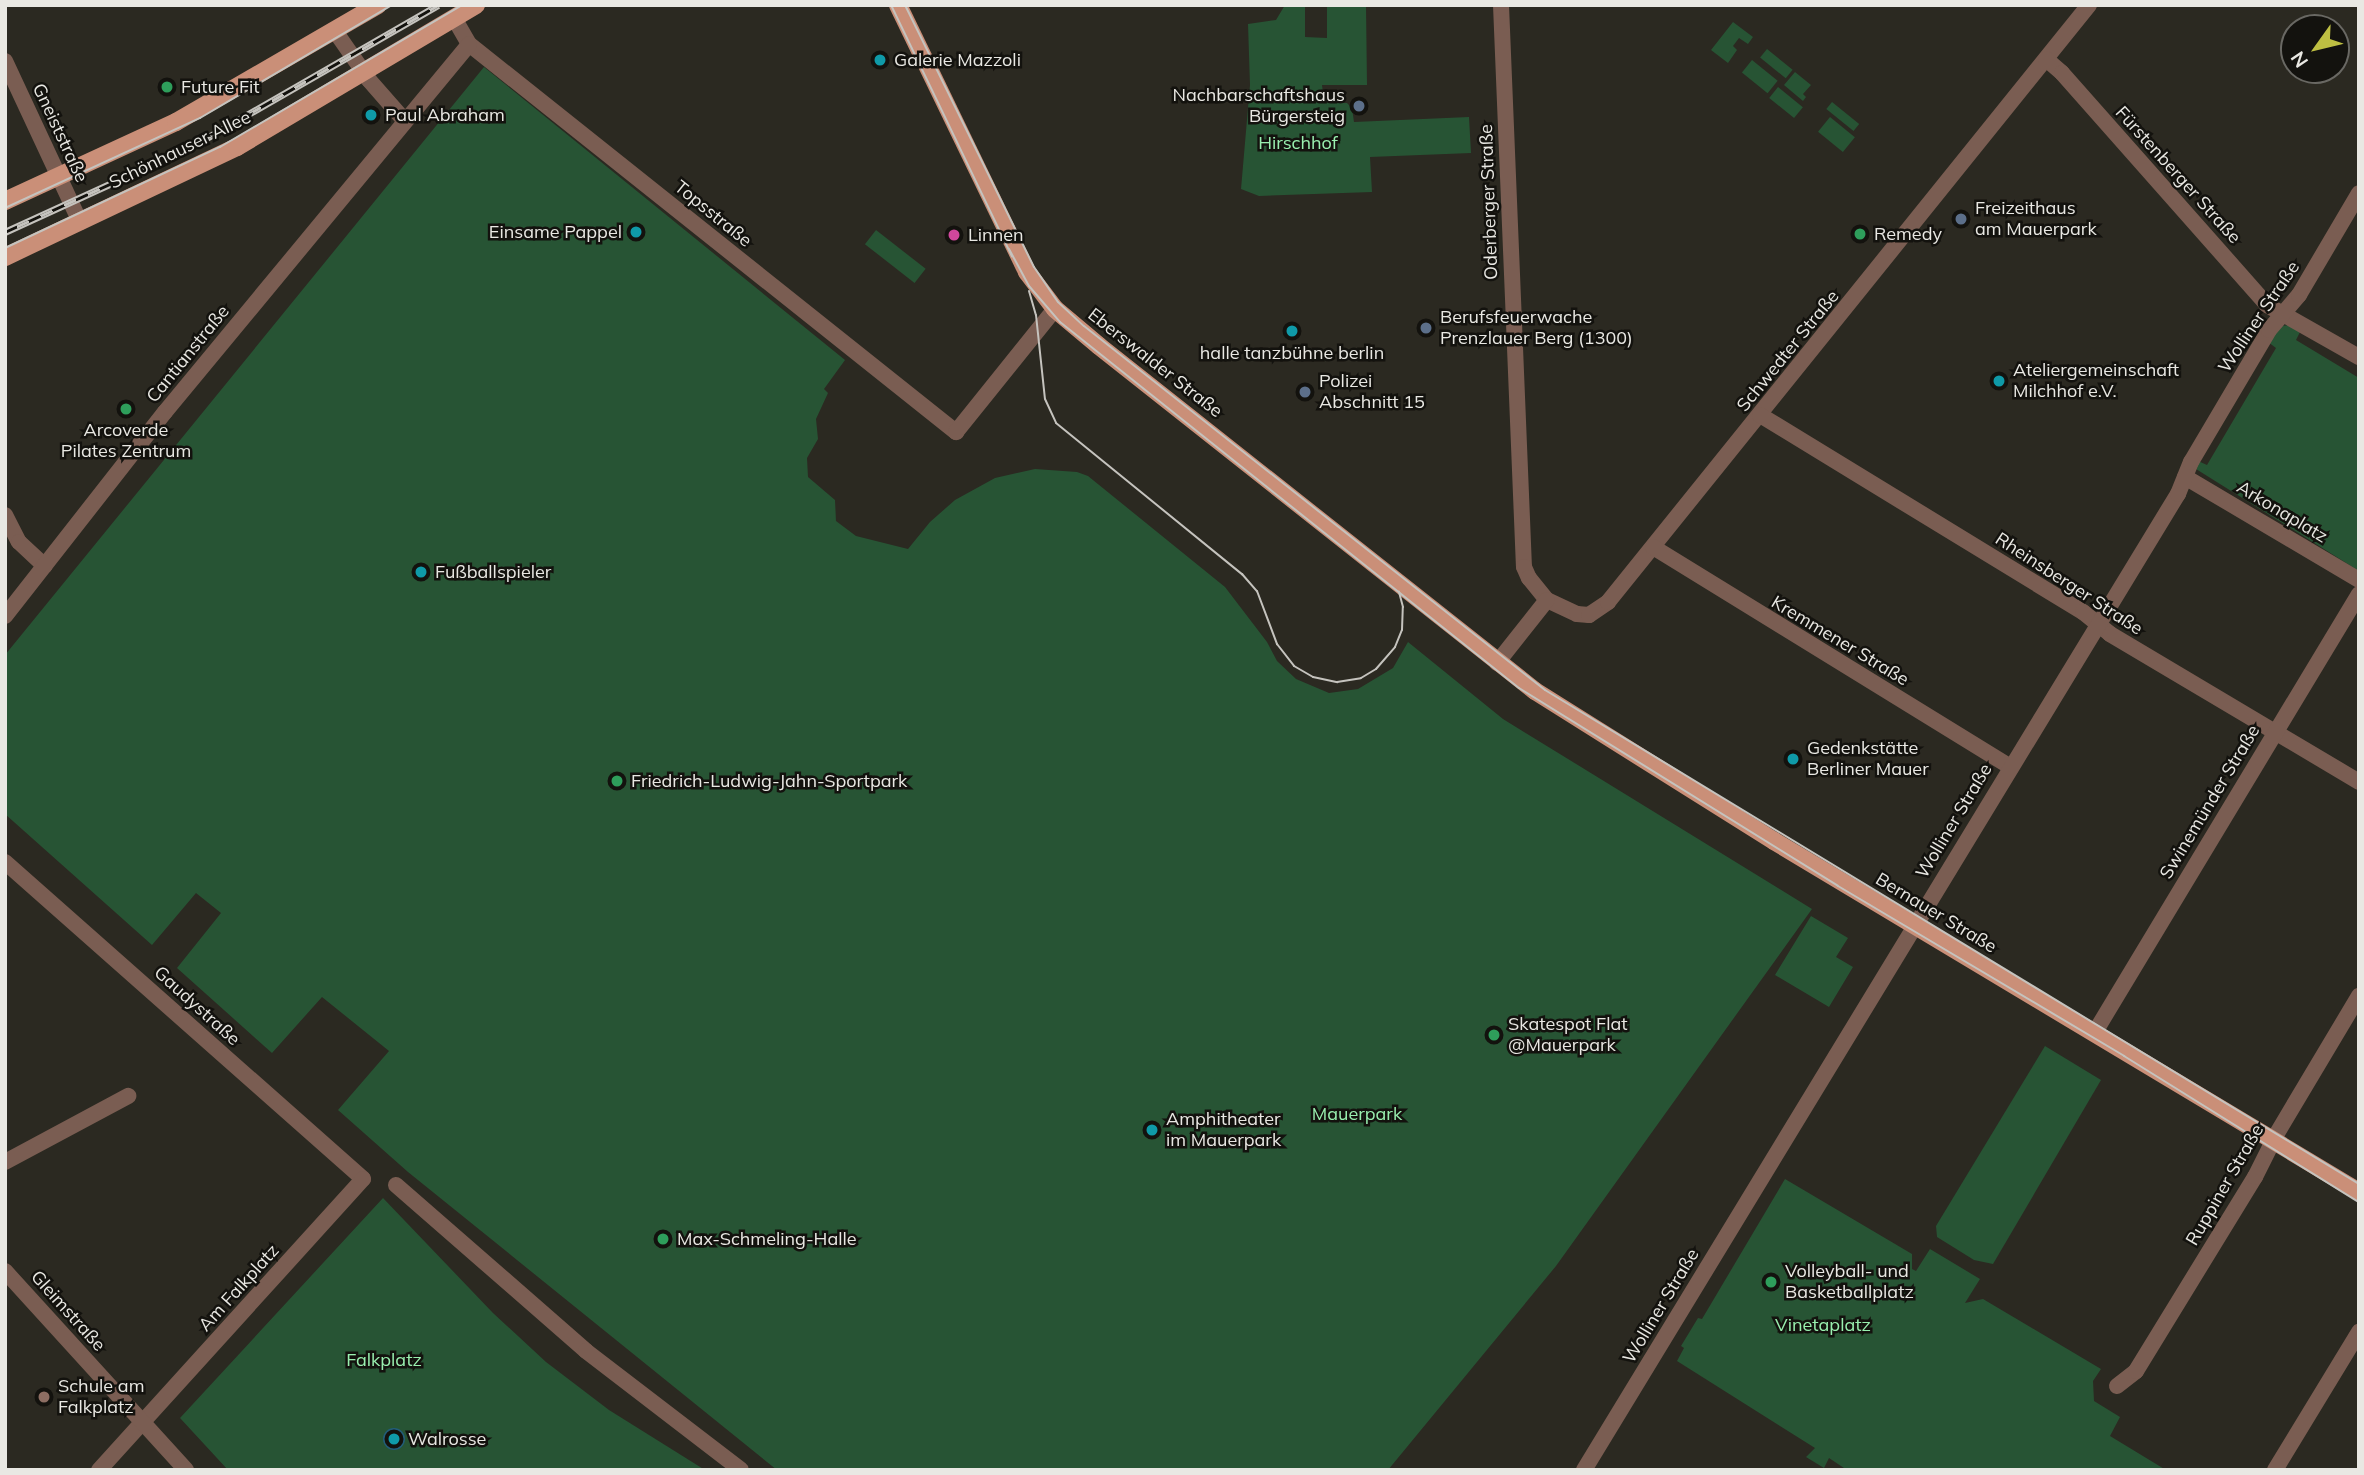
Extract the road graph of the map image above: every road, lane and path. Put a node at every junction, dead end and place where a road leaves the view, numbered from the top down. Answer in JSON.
{"nodes":[{"id":1,"x":378,"y":5,"type":"edge"},
{"id":2,"x":476,"y":5,"type":"edge"},
{"id":3,"x":898,"y":5,"type":"edge"},
{"id":4,"x":1501,"y":5,"type":"edge"},
{"id":5,"x":2089,"y":5,"type":"edge"},
{"id":6,"x":454,"y":19,"type":"junction"},
{"id":7,"x":335,"y":31,"type":"junction"},
{"id":8,"x":469,"y":44,"type":"junction"},
{"id":9,"x":2046,"y":59,"type":"junction"},
{"id":10,"x":5,"y":61,"type":"edge"},
{"id":11,"x":364,"y":74,"type":"junction"},
{"id":12,"x":404,"y":120,"type":"junction"},
{"id":13,"x":59,"y":177,"type":"junction"},
{"id":14,"x":2359,"y":193,"type":"edge"},
{"id":15,"x":5,"y":201,"type":"edge"},
{"id":16,"x":80,"y":222,"type":"junction"},
{"id":17,"x":5,"y":257,"type":"edge"},
{"id":18,"x":1055,"y":309,"type":"junction"},
{"id":19,"x":2284,"y":313,"type":"junction"},
{"id":20,"x":2359,"y":357,"type":"edge"},
{"id":21,"x":1760,"y":415,"type":"junction"},
{"id":22,"x":2185,"y":477,"type":"junction"},
{"id":23,"x":5,"y":515,"type":"edge"},
{"id":24,"x":1653,"y":548,"type":"junction"},
{"id":25,"x":45,"y":566,"type":"junction"},
{"id":26,"x":2359,"y":580,"type":"edge"},
{"id":27,"x":2359,"y":594,"type":"edge"},
{"id":28,"x":1547,"y":600,"type":"junction"},
{"id":29,"x":5,"y":616,"type":"edge"},
{"id":30,"x":2098,"y":624,"type":"junction"},
{"id":31,"x":1497,"y":663,"type":"junction"},
{"id":32,"x":2275,"y":733,"type":"junction"},
{"id":33,"x":2009,"y":766,"type":"junction"},
{"id":34,"x":2359,"y":782,"type":"edge"},
{"id":35,"x":5,"y":862,"type":"edge"},
{"id":36,"x":1915,"y":924,"type":"junction"},
{"id":37,"x":2359,"y":996,"type":"edge"},
{"id":38,"x":2095,"y":1031,"type":"junction"},
{"id":39,"x":128,"y":1096,"type":"dead end"},
{"id":40,"x":2273,"y":1140,"type":"junction"},
{"id":41,"x":5,"y":1162,"type":"edge"},
{"id":42,"x":363,"y":1179,"type":"joint"},
{"id":43,"x":396,"y":1185,"type":"dead end"},
{"id":44,"x":2359,"y":1192,"type":"edge"},
{"id":45,"x":5,"y":1271,"type":"edge"},
{"id":46,"x":2359,"y":1332,"type":"edge"},
{"id":47,"x":2117,"y":1386,"type":"dead end"},
{"id":48,"x":143,"y":1422,"type":"junction"},
{"id":49,"x":99,"y":1470,"type":"edge"},
{"id":50,"x":186,"y":1470,"type":"edge"},
{"id":51,"x":741,"y":1470,"type":"edge"},
{"id":52,"x":1584,"y":1470,"type":"edge"},
{"id":53,"x":2275,"y":1470,"type":"edge"}],
"edges":[{"from":1,"to":7,"type":"main road","name":"Schönhauser Allee"},
{"from":2,"to":6,"type":"main road","name":"Schönhauser Allee"},
{"from":3,"to":18,"type":"main road","name":"Eberswalder Straße"},
{"from":4,"to":28,"type":"street","name":"Oderberger Straße"},
{"from":5,"to":9,"type":"street","name":"Schwedter Straße"},
{"from":6,"to":8,"type":"street","name":"Topsstraße"},
{"from":6,"to":11,"type":"main road","name":"Schönhauser Allee"},
{"from":7,"to":11,"type":"street"},
{"from":7,"to":13,"type":"main road","name":"Schönhauser Allee"},
{"from":8,"to":12,"type":"street","name":"Cantianstraße"},
{"from":8,"to":18,"type":"street","name":"Topsstraße"},
{"from":9,"to":19,"type":"street","name":"Fürstenberger Straße"},
{"from":9,"to":21,"type":"street","name":"Schwedter Straße"},
{"from":10,"to":13,"type":"street","name":"Gneiststraße"},
{"from":11,"to":12,"type":"street"},
{"from":11,"to":16,"type":"main road","name":"Schönhauser Allee"},
{"from":12,"to":25,"type":"street","name":"Cantianstraße"},
{"from":13,"to":15,"type":"main road","name":"Schönhauser Allee"},
{"from":13,"to":16,"type":"street","name":"Gneiststraße"},
{"from":14,"to":19,"type":"street","name":"Wolliner Straße"},
{"from":16,"to":17,"type":"main road","name":"Schönhauser Allee"},
{"from":18,"to":31,"type":"main road","name":"Eberswalder Straße"},
{"from":19,"to":20,"type":"street","name":"Fürstenberger Straße"},
{"from":19,"to":22,"type":"street","name":"Wolliner Straße"},
{"from":21,"to":24,"type":"street","name":"Schwedter Straße"},
{"from":21,"to":30,"type":"street","name":"Rheinsberger Straße"},
{"from":22,"to":26,"type":"street","name":"Arkonaplatz"},
{"from":22,"to":30,"type":"street","name":"Wolliner Straße"},
{"from":23,"to":25,"type":"street"},
{"from":24,"to":28,"type":"street","name":"Schwedter Straße"},
{"from":24,"to":33,"type":"street","name":"Kremmener Straße"},
{"from":25,"to":29,"type":"street","name":"Cantianstraße"},
{"from":27,"to":32,"type":"street","name":"Swinemünder Straße"},
{"from":28,"to":31,"type":"street"},
{"from":30,"to":32,"type":"street","name":"Rheinsberger Straße"},
{"from":30,"to":33,"type":"street","name":"Wolliner Straße"},
{"from":31,"to":36,"type":"main road","name":"Bernauer Straße"},
{"from":32,"to":34,"type":"street","name":"Rheinsberger Straße"},
{"from":32,"to":38,"type":"street","name":"Swinemünder Straße"},
{"from":33,"to":36,"type":"street","name":"Wolliner Straße"},
{"from":35,"to":42,"type":"street","name":"Gaudystraße"},
{"from":36,"to":38,"type":"main road","name":"Bernauer Straße"},
{"from":36,"to":52,"type":"street","name":"Wolliner Straße"},
{"from":37,"to":40,"type":"street","name":"Ruppiner Straße"},
{"from":38,"to":40,"type":"main road","name":"Bernauer Straße"},
{"from":39,"to":41,"type":"street"},
{"from":40,"to":44,"type":"main road","name":"Bernauer Straße"},
{"from":40,"to":47,"type":"street","name":"Ruppiner Straße"},
{"from":42,"to":48,"type":"street","name":"Am Falkplatz"},
{"from":43,"to":51,"type":"street"},
{"from":45,"to":48,"type":"street","name":"Gleimstraße"},
{"from":46,"to":53,"type":"street"},
{"from":48,"to":49,"type":"street","name":"Am Falkplatz"},
{"from":48,"to":50,"type":"street","name":"Gleimstraße"}]}
